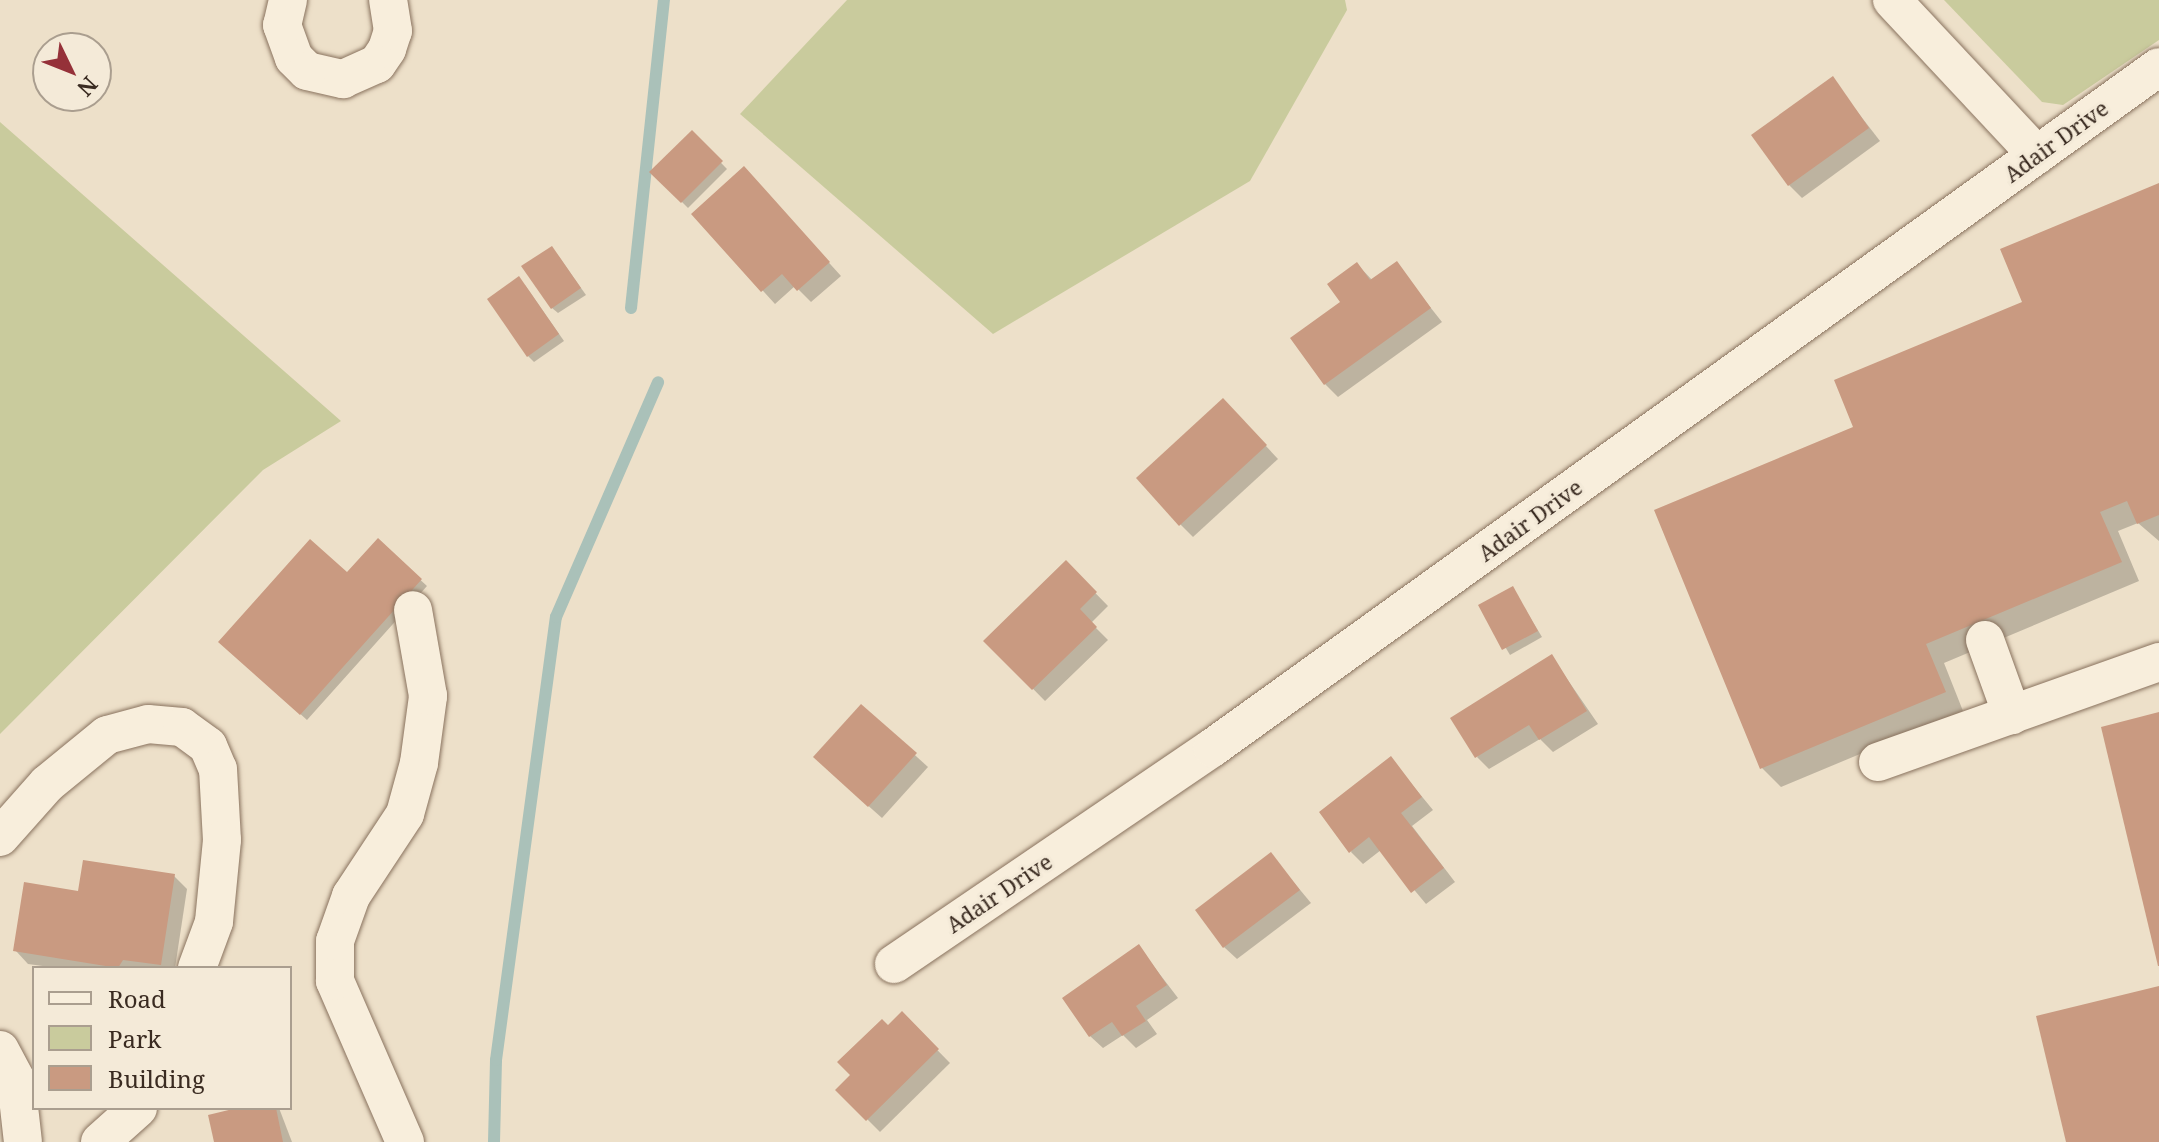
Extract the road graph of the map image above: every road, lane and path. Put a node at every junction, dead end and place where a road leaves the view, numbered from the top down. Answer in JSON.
{"nodes":[{"id":1,"x":288,"y":0,"type":"edge"},
{"id":2,"x":388,"y":0,"type":"edge"},
{"id":3,"x":1892,"y":0,"type":"edge"},
{"id":4,"x":2159,"y":67,"type":"edge"},
{"id":5,"x":2037,"y":155,"type":"junction"},
{"id":6,"x":413,"y":610,"type":"dead end"},
{"id":7,"x":1985,"y":640,"type":"dead end"},
{"id":8,"x":2159,"y":662,"type":"edge"},
{"id":9,"x":2012,"y":715,"type":"junction"},
{"id":10,"x":1878,"y":762,"type":"dead end"},
{"id":11,"x":0,"y":837,"type":"edge"},
{"id":12,"x":894,"y":964,"type":"dead end"},
{"id":13,"x":198,"y":966,"type":"edge"},
{"id":14,"x":0,"y":1050,"type":"edge"},
{"id":15,"x":136,"y":1110,"type":"edge"},
{"id":16,"x":23,"y":1142,"type":"edge"},
{"id":17,"x":100,"y":1142,"type":"edge"},
{"id":18,"x":405,"y":1142,"type":"edge"}],
"edges":[{"from":1,"to":2,"type":"street"},
{"from":3,"to":5,"type":"street"},
{"from":4,"to":5,"type":"street","name":"Adair Drive"},
{"from":5,"to":12,"type":"street","name":"Adair Drive"},
{"from":6,"to":18,"type":"street"},
{"from":7,"to":9,"type":"street"},
{"from":8,"to":9,"type":"street"},
{"from":9,"to":10,"type":"street"},
{"from":11,"to":13,"type":"street"},
{"from":14,"to":16,"type":"street"},
{"from":15,"to":17,"type":"street"}]}
